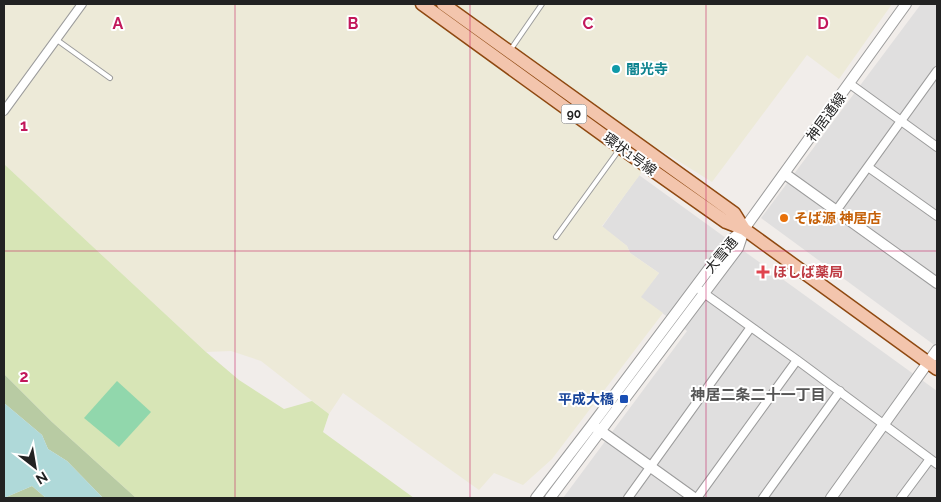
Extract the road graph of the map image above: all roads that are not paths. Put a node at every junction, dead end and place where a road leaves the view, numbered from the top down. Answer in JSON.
{"nodes":[{"id":1,"x":82,"y":4,"type":"edge"},
{"id":2,"x":422,"y":4,"type":"edge"},
{"id":3,"x":443,"y":4,"type":"edge"},
{"id":4,"x":542,"y":4,"type":"edge"},
{"id":5,"x":906,"y":4,"type":"edge"},
{"id":6,"x":56,"y":39,"type":"junction"},
{"id":7,"x":510,"y":52,"type":"junction"},
{"id":8,"x":937,"y":71,"type":"edge"},
{"id":9,"x":110,"y":78,"type":"dead end"},
{"id":10,"x":850,"y":84,"type":"junction"},
{"id":11,"x":4,"y":111,"type":"edge"},
{"id":12,"x":901,"y":120,"type":"junction"},
{"id":13,"x":937,"y":147,"type":"edge"},
{"id":14,"x":621,"y":148,"type":"junction"},
{"id":15,"x":868,"y":167,"type":"junction"},
{"id":16,"x":785,"y":174,"type":"junction"},
{"id":17,"x":836,"y":211,"type":"junction"},
{"id":18,"x":937,"y":216,"type":"edge"},
{"id":19,"x":744,"y":229,"type":"junction"},
{"id":20,"x":556,"y":237,"type":"dead end"},
{"id":21,"x":937,"y":283,"type":"edge"},
{"id":22,"x":700,"y":290,"type":"junction"},
{"id":23,"x":752,"y":327,"type":"junction"},
{"id":24,"x":937,"y":350,"type":"edge"},
{"id":25,"x":798,"y":360,"type":"junction"},
{"id":26,"x":933,"y":366,"type":"edge"},
{"id":27,"x":840,"y":391,"type":"junction"},
{"id":28,"x":884,"y":425,"type":"junction"},
{"id":29,"x":596,"y":428,"type":"junction"},
{"id":30,"x":930,"y":459,"type":"junction"},
{"id":31,"x":937,"y":464,"type":"edge"},
{"id":32,"x":650,"y":467,"type":"junction"},
{"id":33,"x":536,"y":498,"type":"edge"},
{"id":34,"x":550,"y":498,"type":"edge"},
{"id":35,"x":628,"y":498,"type":"edge"},
{"id":36,"x":696,"y":498,"type":"edge"},
{"id":37,"x":763,"y":498,"type":"edge"},
{"id":38,"x":831,"y":498,"type":"edge"},
{"id":39,"x":901,"y":498,"type":"edge"}],
"edges":[{"from":1,"to":6,"type":"street"},
{"from":2,"to":14,"type":"main road","name":"環状1号線","number":"90"},
{"from":3,"to":7,"type":"main road","name":"環状1号線","number":"90"},
{"from":4,"to":7,"type":"lane"},
{"from":5,"to":10,"type":"street","name":"神居通線"},
{"from":6,"to":9,"type":"lane"},
{"from":6,"to":11,"type":"street"},
{"from":7,"to":19,"type":"main road","name":"環状1号線","number":"90"},
{"from":8,"to":12,"type":"street"},
{"from":10,"to":12,"type":"street"},
{"from":10,"to":16,"type":"street","name":"神居通線"},
{"from":12,"to":13,"type":"street"},
{"from":12,"to":15,"type":"street"},
{"from":14,"to":19,"type":"main road","name":"環状1号線","number":"90"},
{"from":14,"to":20,"type":"lane"},
{"from":15,"to":17,"type":"street"},
{"from":15,"to":18,"type":"street"},
{"from":16,"to":17,"type":"street"},
{"from":16,"to":19,"type":"street","name":"神居通線"},
{"from":17,"to":21,"type":"street"},
{"from":19,"to":22,"type":"street","name":"大雪通"},
{"from":19,"to":26,"type":"main road","name":"環状1号線","number":"90"},
{"from":22,"to":23,"type":"street"},
{"from":22,"to":29,"type":"street","name":"大雪通"},
{"from":23,"to":25,"type":"street"},
{"from":23,"to":32,"type":"street"},
{"from":24,"to":26,"type":"street"},
{"from":25,"to":27,"type":"street"},
{"from":25,"to":36,"type":"street"},
{"from":26,"to":28,"type":"street"},
{"from":27,"to":28,"type":"street"},
{"from":27,"to":37,"type":"street"},
{"from":28,"to":30,"type":"street"},
{"from":28,"to":38,"type":"street"},
{"from":29,"to":32,"type":"street"},
{"from":29,"to":33,"type":"street","name":"大雪通"},
{"from":29,"to":34,"type":"street","name":"大雪通"},
{"from":30,"to":31,"type":"street"},
{"from":30,"to":39,"type":"street"},
{"from":32,"to":35,"type":"street"},
{"from":32,"to":36,"type":"street"}]}
